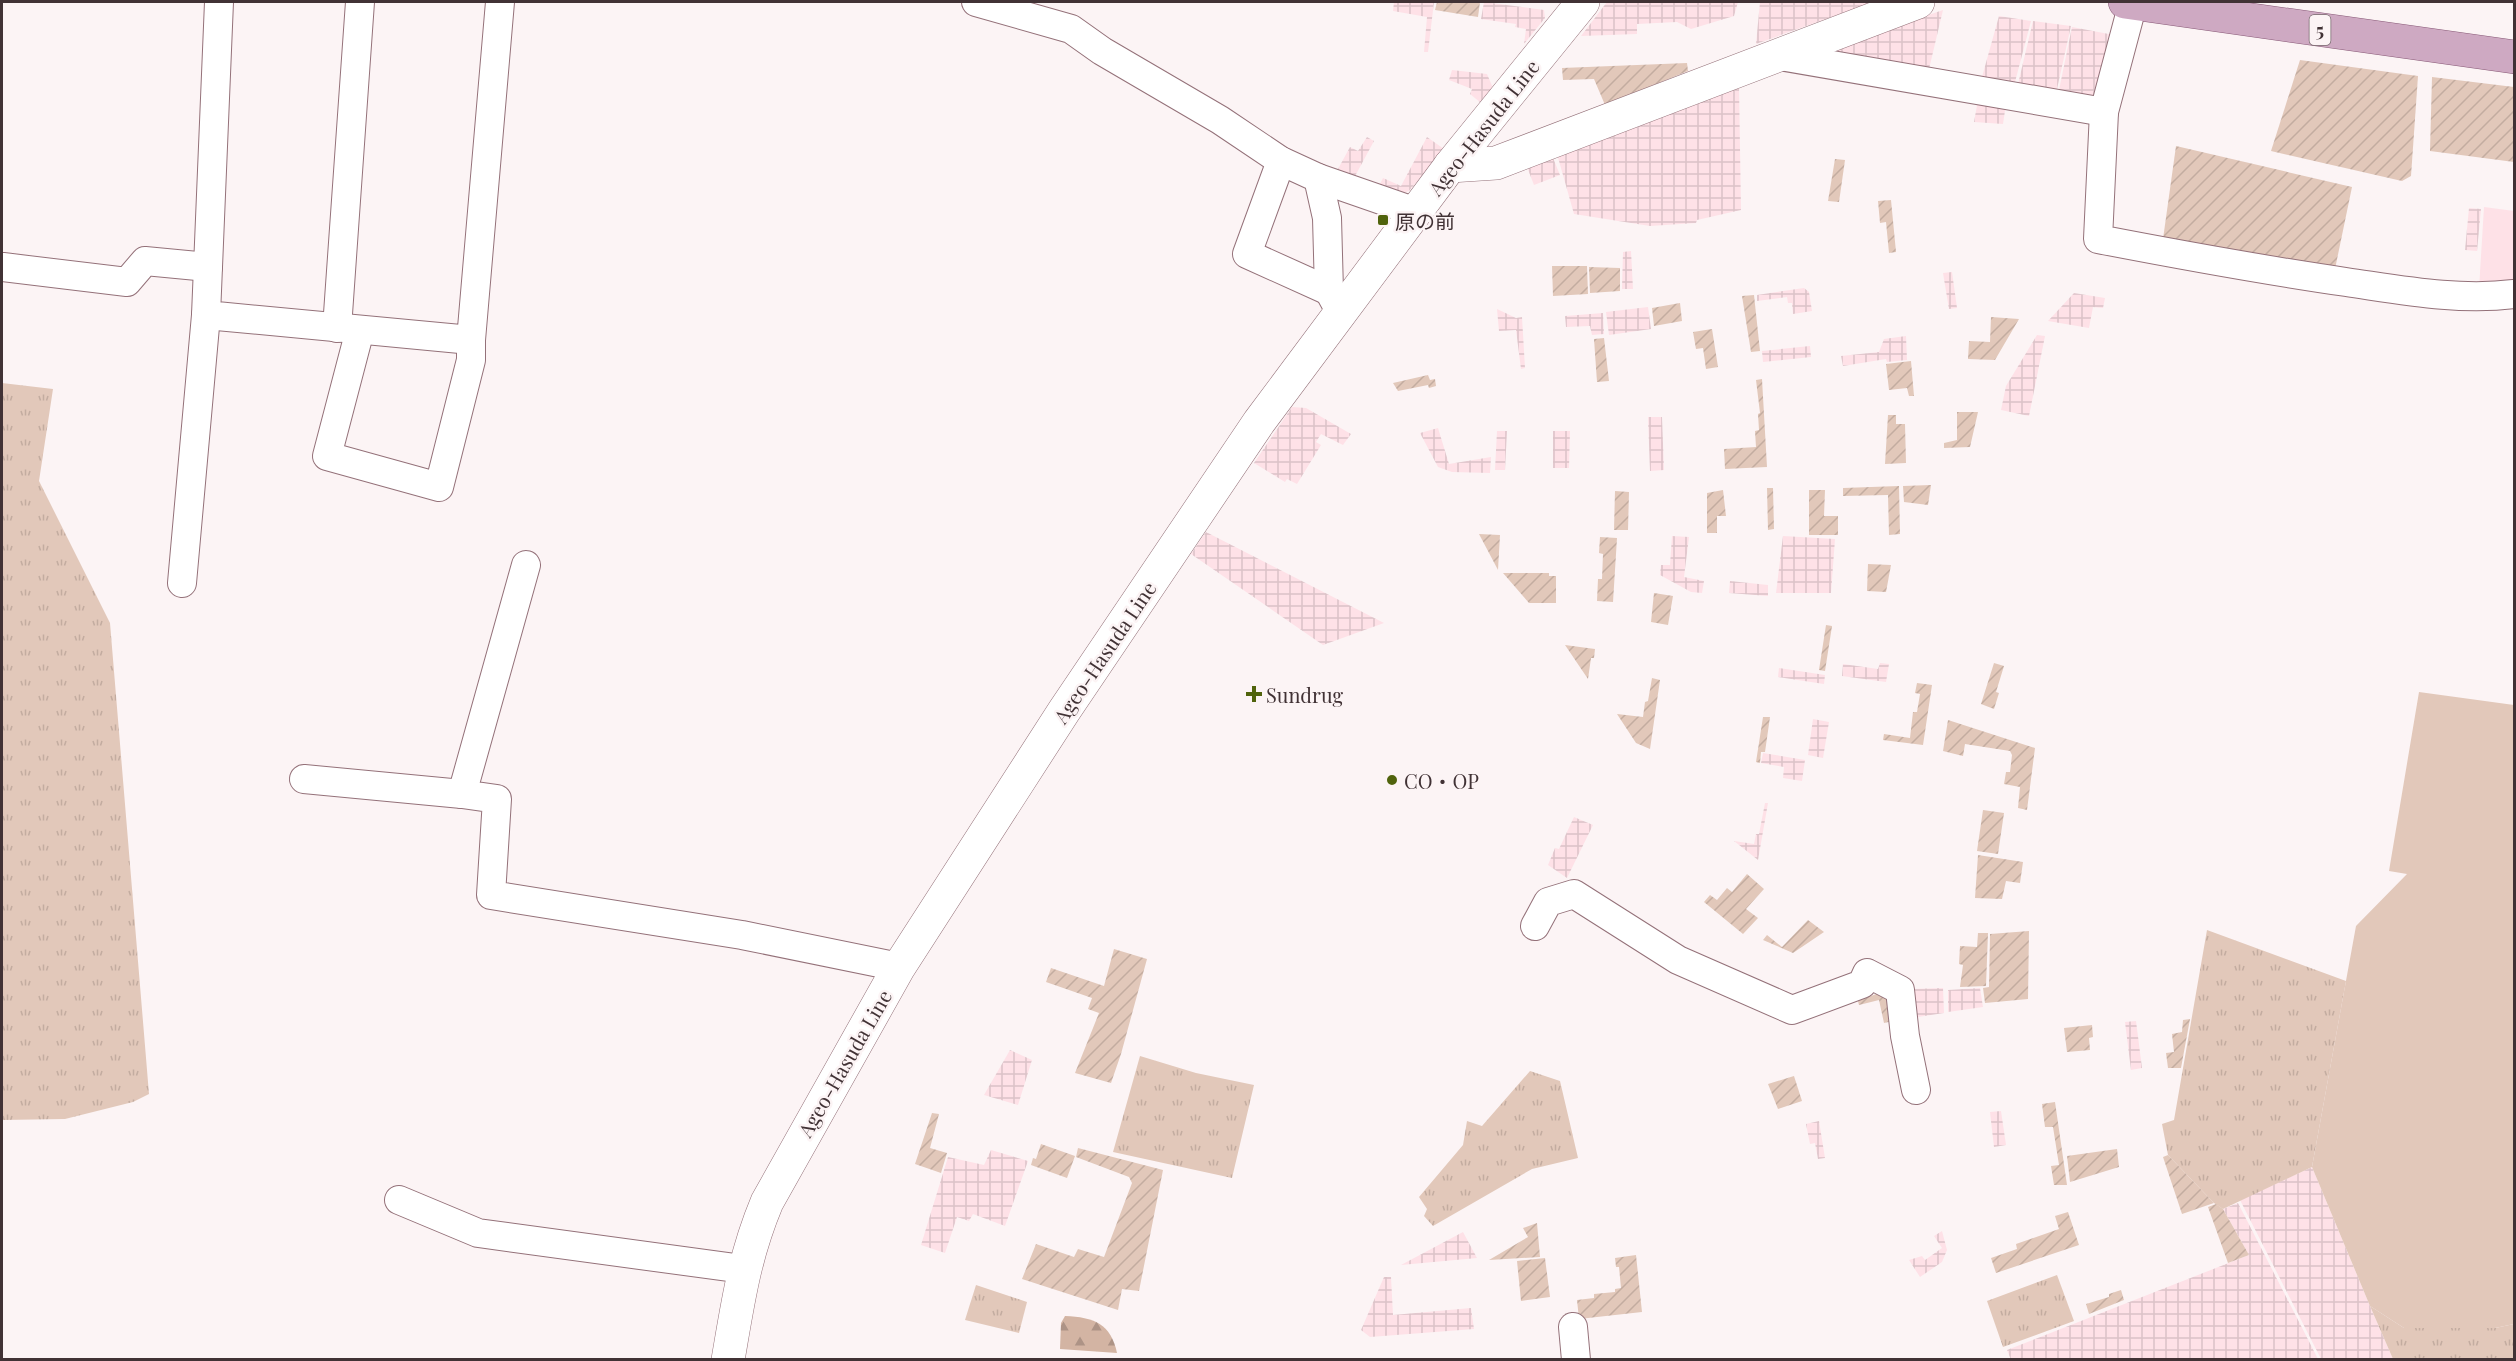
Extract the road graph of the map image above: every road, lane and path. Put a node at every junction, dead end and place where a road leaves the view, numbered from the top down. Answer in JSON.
{"nodes":[{"id":1,"x":219,"y":2,"type":"edge"},
{"id":2,"x":360,"y":2,"type":"edge"},
{"id":3,"x":500,"y":2,"type":"edge"},
{"id":4,"x":980,"y":2,"type":"edge"},
{"id":5,"x":1583,"y":2,"type":"edge"},
{"id":6,"x":1918,"y":2,"type":"edge"},
{"id":7,"x":2129,"y":2,"type":"edge"},
{"id":8,"x":2300,"y":2,"type":"edge"},
{"id":9,"x":2275,"y":23,"type":"junction"},
{"id":10,"x":1780,"y":56,"type":"junction"},
{"id":11,"x":2514,"y":57,"type":"edge"},
{"id":12,"x":2104,"y":112,"type":"junction"},
{"id":13,"x":1281,"y":161,"type":"junction"},
{"id":14,"x":1450,"y":166,"type":"junction"},
{"id":15,"x":1318,"y":178,"type":"junction"},
{"id":16,"x":1416,"y":212,"type":"junction"},
{"id":17,"x":3,"y":267,"type":"dead end"},
{"id":18,"x":208,"y":267,"type":"junction"},
{"id":19,"x":2514,"y":294,"type":"edge"},
{"id":20,"x":1335,"y":302,"type":"junction"},
{"id":21,"x":206,"y":315,"type":"junction"},
{"id":22,"x":348,"y":329,"type":"junction"},
{"id":23,"x":471,"y":340,"type":"junction"},
{"id":24,"x":526,"y":565,"type":"dead end"},
{"id":25,"x":182,"y":583,"type":"dead end"},
{"id":26,"x":304,"y":779,"type":"dead end"},
{"id":27,"x":462,"y":794,"type":"junction"},
{"id":28,"x":1535,"y":926,"type":"dead end"},
{"id":29,"x":899,"y":967,"type":"junction"},
{"id":30,"x":1916,"y":1090,"type":"dead end"},
{"id":31,"x":399,"y":1200,"type":"dead end"},
{"id":32,"x":743,"y":1269,"type":"junction"},
{"id":33,"x":1573,"y":1327,"type":"dead end"},
{"id":34,"x":728,"y":1359,"type":"edge"},
{"id":35,"x":1576,"y":1359,"type":"edge"}],
"edges":[{"from":1,"to":18,"type":"street"},
{"from":2,"to":22,"type":"street"},
{"from":3,"to":23,"type":"street"},
{"from":4,"to":13,"type":"street"},
{"from":5,"to":14,"type":"main road","name":"Ageo-Hasuda Line"},
{"from":6,"to":10,"type":"main road"},
{"from":7,"to":9,"type":"main road","number":"5"},
{"from":7,"to":12,"type":"street"},
{"from":8,"to":9,"type":"main road"},
{"from":9,"to":11,"type":"main road","number":"5"},
{"from":10,"to":12,"type":"street"},
{"from":10,"to":14,"type":"main road"},
{"from":12,"to":19,"type":"street"},
{"from":13,"to":15,"type":"street"},
{"from":13,"to":20,"type":"street"},
{"from":14,"to":16,"type":"main road","name":"Ageo-Hasuda Line"},
{"from":15,"to":16,"type":"street"},
{"from":15,"to":20,"type":"street"},
{"from":16,"to":20,"type":"main road","name":"Ageo-Hasuda Line"},
{"from":17,"to":18,"type":"street"},
{"from":18,"to":21,"type":"street"},
{"from":20,"to":29,"type":"main road","name":"Ageo-Hasuda Line"},
{"from":21,"to":22,"type":"street"},
{"from":21,"to":25,"type":"street"},
{"from":22,"to":23,"type":"street"},
{"from":22,"to":23,"type":"street"},
{"from":24,"to":27,"type":"street"},
{"from":26,"to":27,"type":"street"},
{"from":27,"to":29,"type":"street"},
{"from":28,"to":30,"type":"street"},
{"from":29,"to":32,"type":"main road","name":"Ageo-Hasuda Line"},
{"from":31,"to":32,"type":"street"},
{"from":32,"to":34,"type":"main road","name":"Ageo-Hasuda Line"},
{"from":33,"to":35,"type":"street"}]}
